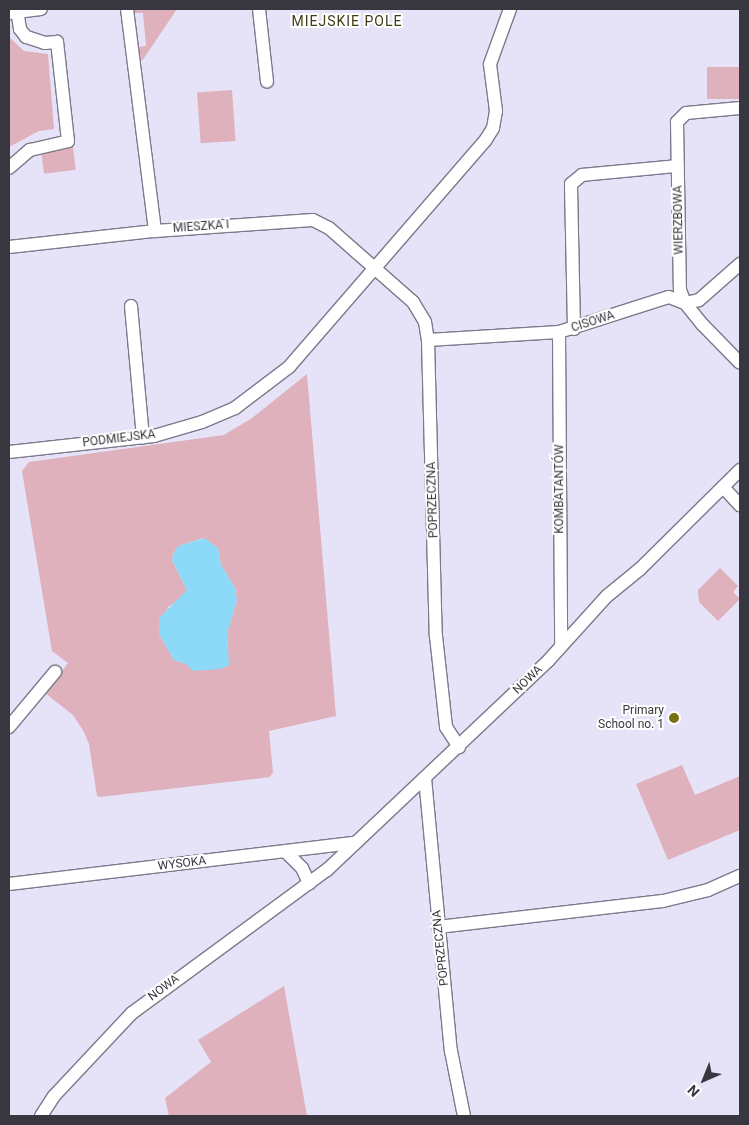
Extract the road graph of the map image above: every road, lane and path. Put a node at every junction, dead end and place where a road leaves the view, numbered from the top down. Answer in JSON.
{"nodes":[{"id":1,"x":41,"y":9,"type":"edge"},
{"id":2,"x":127,"y":9,"type":"edge"},
{"id":3,"x":259,"y":9,"type":"edge"},
{"id":4,"x":510,"y":9,"type":"edge"},
{"id":5,"x":15,"y":11,"type":"edge"},
{"id":6,"x":267,"y":82,"type":"dead end"},
{"id":7,"x":740,"y":108,"type":"edge"},
{"id":8,"x":678,"y":166,"type":"junction"},
{"id":9,"x":9,"y":168,"type":"edge"},
{"id":10,"x":155,"y":231,"type":"junction"},
{"id":11,"x":9,"y":247,"type":"edge"},
{"id":12,"x":740,"y":264,"type":"edge"},
{"id":13,"x":376,"y":269,"type":"junction"},
{"id":14,"x":685,"y":303,"type":"junction"},
{"id":15,"x":131,"y":306,"type":"dead end"},
{"id":16,"x":574,"y":329,"type":"junction"},
{"id":17,"x":559,"y":332,"type":"junction"},
{"id":18,"x":428,"y":340,"type":"junction"},
{"id":19,"x":740,"y":363,"type":"edge"},
{"id":20,"x":143,"y":437,"type":"junction"},
{"id":21,"x":9,"y":452,"type":"edge"},
{"id":22,"x":740,"y":470,"type":"edge"},
{"id":23,"x":723,"y":487,"type":"junction"},
{"id":24,"x":740,"y":505,"type":"edge"},
{"id":25,"x":561,"y":646,"type":"junction"},
{"id":26,"x":55,"y":672,"type":"dead end"},
{"id":27,"x":9,"y":727,"type":"edge"},
{"id":28,"x":459,"y":747,"type":"junction"},
{"id":29,"x":425,"y":778,"type":"junction"},
{"id":30,"x":355,"y":844,"type":"junction"},
{"id":31,"x":286,"y":852,"type":"junction"},
{"id":32,"x":740,"y":876,"type":"edge"},
{"id":33,"x":9,"y":884,"type":"edge"},
{"id":34,"x":309,"y":884,"type":"junction"},
{"id":35,"x":438,"y":927,"type":"junction"},
{"id":36,"x":41,"y":1116,"type":"edge"},
{"id":37,"x":464,"y":1116,"type":"edge"}],
"edges":[{"from":1,"to":5,"type":"street"},
{"from":2,"to":10,"type":"street"},
{"from":3,"to":6,"type":"street"},
{"from":4,"to":13,"type":"street","name":"PODMIEJSKA"},
{"from":5,"to":9,"type":"street"},
{"from":7,"to":8,"type":"street","name":"WIERZBOWA"},
{"from":8,"to":14,"type":"street","name":"WIERZBOWA"},
{"from":8,"to":16,"type":"street"},
{"from":10,"to":11,"type":"street","name":"MIESZKA I"},
{"from":10,"to":13,"type":"street","name":"MIESZKA I"},
{"from":12,"to":14,"type":"street"},
{"from":13,"to":18,"type":"street","name":"POPRZECZNA"},
{"from":13,"to":20,"type":"street","name":"PODMIEJSKA"},
{"from":14,"to":16,"type":"street","name":"CISOWA"},
{"from":14,"to":19,"type":"street"},
{"from":15,"to":20,"type":"street"},
{"from":16,"to":17,"type":"street","name":"CISOWA"},
{"from":17,"to":18,"type":"street","name":"CISOWA"},
{"from":17,"to":25,"type":"street","name":"KOMBATANTÓW"},
{"from":18,"to":28,"type":"street","name":"POPRZECZNA"},
{"from":20,"to":21,"type":"street","name":"PODMIEJSKA"},
{"from":22,"to":23,"type":"street","name":"NOWA"},
{"from":23,"to":24,"type":"street"},
{"from":23,"to":25,"type":"street","name":"NOWA"},
{"from":25,"to":28,"type":"street","name":"NOWA"},
{"from":26,"to":27,"type":"street"},
{"from":28,"to":29,"type":"street","name":"NOWA"},
{"from":29,"to":30,"type":"street","name":"NOWA"},
{"from":29,"to":35,"type":"street","name":"POPRZECZNA"},
{"from":30,"to":31,"type":"street","name":"WYSOKA"},
{"from":30,"to":34,"type":"street","name":"NOWA"},
{"from":31,"to":33,"type":"street","name":"WYSOKA"},
{"from":31,"to":34,"type":"street"},
{"from":32,"to":35,"type":"street"},
{"from":34,"to":36,"type":"street","name":"NOWA"},
{"from":35,"to":37,"type":"street","name":"POPRZECZNA"}]}
